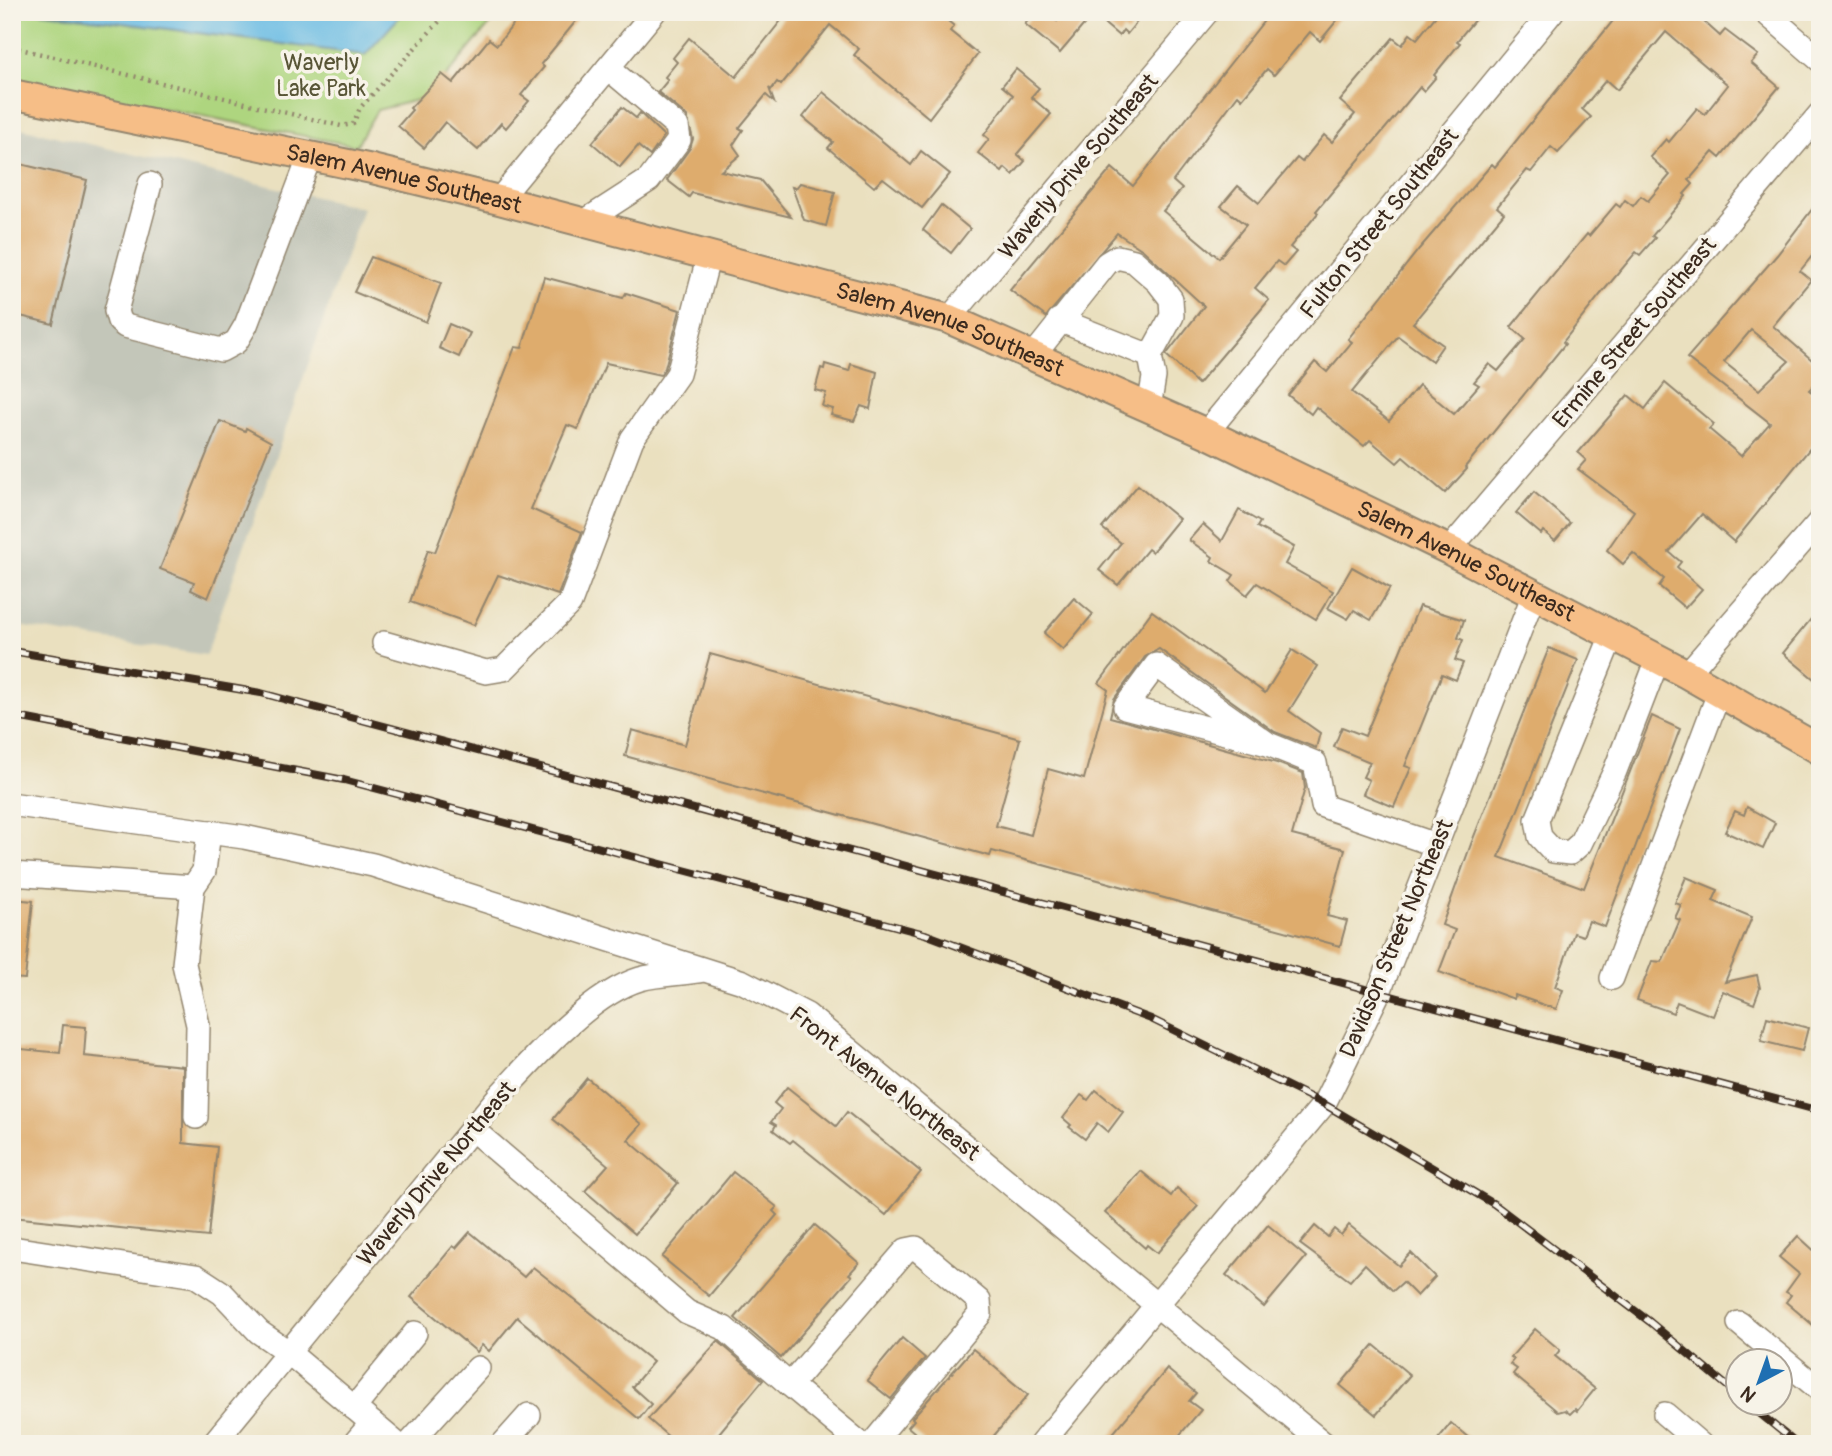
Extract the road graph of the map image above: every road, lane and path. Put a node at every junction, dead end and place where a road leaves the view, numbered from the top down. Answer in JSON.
{"nodes":[{"id":1,"x":447,"y":12,"type":"edge"},
{"id":2,"x":654,"y":12,"type":"edge"},
{"id":3,"x":1207,"y":12,"type":"edge"},
{"id":4,"x":1552,"y":12,"type":"edge"},
{"id":5,"x":1765,"y":12,"type":"edge"},
{"id":6,"x":12,"y":47,"type":"edge"},
{"id":7,"x":1820,"y":60,"type":"edge"},
{"id":8,"x":608,"y":68,"type":"junction"},
{"id":9,"x":12,"y":93,"type":"edge"},
{"id":10,"x":1820,"y":114,"type":"edge"},
{"id":11,"x":310,"y":156,"type":"junction"},
{"id":12,"x":150,"y":184,"type":"dead end"},
{"id":13,"x":499,"y":200,"type":"junction"},
{"id":14,"x":584,"y":222,"type":"junction"},
{"id":15,"x":709,"y":255,"type":"junction"},
{"id":16,"x":949,"y":319,"type":"junction"},
{"id":17,"x":1059,"y":320,"type":"junction"},
{"id":18,"x":1034,"y":355,"type":"junction"},
{"id":19,"x":1150,"y":356,"type":"junction"},
{"id":20,"x":1149,"y":408,"type":"junction"},
{"id":21,"x":1206,"y":433,"type":"junction"},
{"id":22,"x":1820,"y":521,"type":"edge"},
{"id":23,"x":1449,"y":550,"type":"junction"},
{"id":24,"x":1534,"y":594,"type":"junction"},
{"id":25,"x":1612,"y":635,"type":"junction"},
{"id":26,"x":384,"y":643,"type":"dead end"},
{"id":27,"x":1658,"y":659,"type":"junction"},
{"id":28,"x":1687,"y":674,"type":"junction"},
{"id":29,"x":1719,"y":693,"type":"junction"},
{"id":30,"x":1268,"y":744,"type":"junction"},
{"id":31,"x":1820,"y":750,"type":"edge"},
{"id":32,"x":15,"y":806,"type":"edge"},
{"id":33,"x":209,"y":832,"type":"junction"},
{"id":34,"x":1436,"y":845,"type":"junction"},
{"id":35,"x":12,"y":874,"type":"edge"},
{"id":36,"x":193,"y":887,"type":"junction"},
{"id":37,"x":706,"y":970,"type":"junction"},
{"id":38,"x":1612,"y":978,"type":"dead end"},
{"id":39,"x":197,"y":1117,"type":"dead end"},
{"id":40,"x":472,"y":1129,"type":"junction"},
{"id":41,"x":12,"y":1248,"type":"edge"},
{"id":42,"x":1158,"y":1304,"type":"junction"},
{"id":43,"x":1739,"y":1323,"type":"dead end"},
{"id":44,"x":415,"y":1333,"type":"dead end"},
{"id":45,"x":288,"y":1352,"type":"junction"},
{"id":46,"x":478,"y":1368,"type":"dead end"},
{"id":47,"x":790,"y":1385,"type":"junction"},
{"id":48,"x":1820,"y":1390,"type":"edge"},
{"id":49,"x":354,"y":1408,"type":"junction"},
{"id":50,"x":1664,"y":1414,"type":"dead end"},
{"id":51,"x":529,"y":1415,"type":"dead end"},
{"id":52,"x":372,"y":1423,"type":"junction"},
{"id":53,"x":213,"y":1444,"type":"edge"},
{"id":54,"x":354,"y":1444,"type":"edge"},
{"id":55,"x":397,"y":1444,"type":"edge"},
{"id":56,"x":409,"y":1444,"type":"edge"},
{"id":57,"x":503,"y":1444,"type":"edge"},
{"id":58,"x":861,"y":1444,"type":"edge"},
{"id":59,"x":872,"y":1444,"type":"edge"},
{"id":60,"x":1041,"y":1444,"type":"edge"},
{"id":61,"x":1324,"y":1444,"type":"edge"},
{"id":62,"x":1700,"y":1444,"type":"edge"}],
"edges":[{"from":1,"to":6,"type":"path"},
{"from":2,"to":8,"type":"street"},
{"from":3,"to":16,"type":"street","name":"Waverly Drive Southeast"},
{"from":4,"to":21,"type":"street","name":"Fulton Street Southeast"},
{"from":5,"to":7,"type":"street"},
{"from":8,"to":13,"type":"street"},
{"from":8,"to":14,"type":"street"},
{"from":9,"to":11,"type":"main road","name":"Salem Avenue Southeast"},
{"from":10,"to":23,"type":"street","name":"Ermine Street Southeast"},
{"from":11,"to":12,"type":"street"},
{"from":11,"to":13,"type":"main road","name":"Salem Avenue Southeast"},
{"from":13,"to":14,"type":"main road","name":"Salem Avenue Southeast"},
{"from":14,"to":15,"type":"main road","name":"Salem Avenue Southeast"},
{"from":15,"to":16,"type":"main road","name":"Salem Avenue Southeast"},
{"from":15,"to":26,"type":"street"},
{"from":16,"to":18,"type":"main road","name":"Salem Avenue Southeast"},
{"from":17,"to":18,"type":"street"},
{"from":17,"to":19,"type":"street"},
{"from":17,"to":19,"type":"street"},
{"from":18,"to":20,"type":"main road","name":"Salem Avenue Southeast"},
{"from":19,"to":20,"type":"street"},
{"from":20,"to":21,"type":"main road","name":"Salem Avenue Southeast"},
{"from":21,"to":23,"type":"main road","name":"Salem Avenue Southeast"},
{"from":22,"to":28,"type":"street"},
{"from":23,"to":24,"type":"main road","name":"Salem Avenue Southeast"},
{"from":24,"to":25,"type":"main road","name":"Salem Avenue Southeast"},
{"from":24,"to":34,"type":"street","name":"Davidson Street Northeast"},
{"from":25,"to":27,"type":"main road","name":"Salem Avenue Southeast"},
{"from":25,"to":27,"type":"street"},
{"from":27,"to":28,"type":"main road","name":"Salem Avenue Southeast"},
{"from":28,"to":29,"type":"main road","name":"Salem Avenue Southeast"},
{"from":29,"to":31,"type":"main road","name":"Salem Avenue Southeast"},
{"from":29,"to":38,"type":"street"},
{"from":30,"to":30,"type":"street"},
{"from":30,"to":34,"type":"street"},
{"from":32,"to":33,"type":"street","name":"Front Avenue Northeast"},
{"from":33,"to":36,"type":"street"},
{"from":33,"to":37,"type":"street","name":"Front Avenue Northeast"},
{"from":34,"to":42,"type":"street","name":"Davidson Street Northeast"},
{"from":35,"to":36,"type":"street"},
{"from":36,"to":39,"type":"street"},
{"from":37,"to":40,"type":"street","name":"Waverly Drive Northeast"},
{"from":37,"to":42,"type":"street","name":"Front Avenue Northeast"},
{"from":40,"to":45,"type":"street","name":"Waverly Drive Northeast"},
{"from":40,"to":47,"type":"street"},
{"from":41,"to":45,"type":"street"},
{"from":42,"to":60,"type":"street","name":"Davidson Street Northeast"},
{"from":42,"to":61,"type":"street","name":"Front Avenue Northeast"},
{"from":43,"to":48,"type":"street"},
{"from":44,"to":49,"type":"street"},
{"from":45,"to":49,"type":"street"},
{"from":45,"to":53,"type":"street","name":"Waverly Drive Northeast"},
{"from":46,"to":56,"type":"street"},
{"from":47,"to":58,"type":"street"},
{"from":47,"to":59,"type":"street"},
{"from":49,"to":52,"type":"street"},
{"from":50,"to":62,"type":"street"},
{"from":51,"to":57,"type":"street"},
{"from":52,"to":54,"type":"street"},
{"from":52,"to":55,"type":"street"}]}
